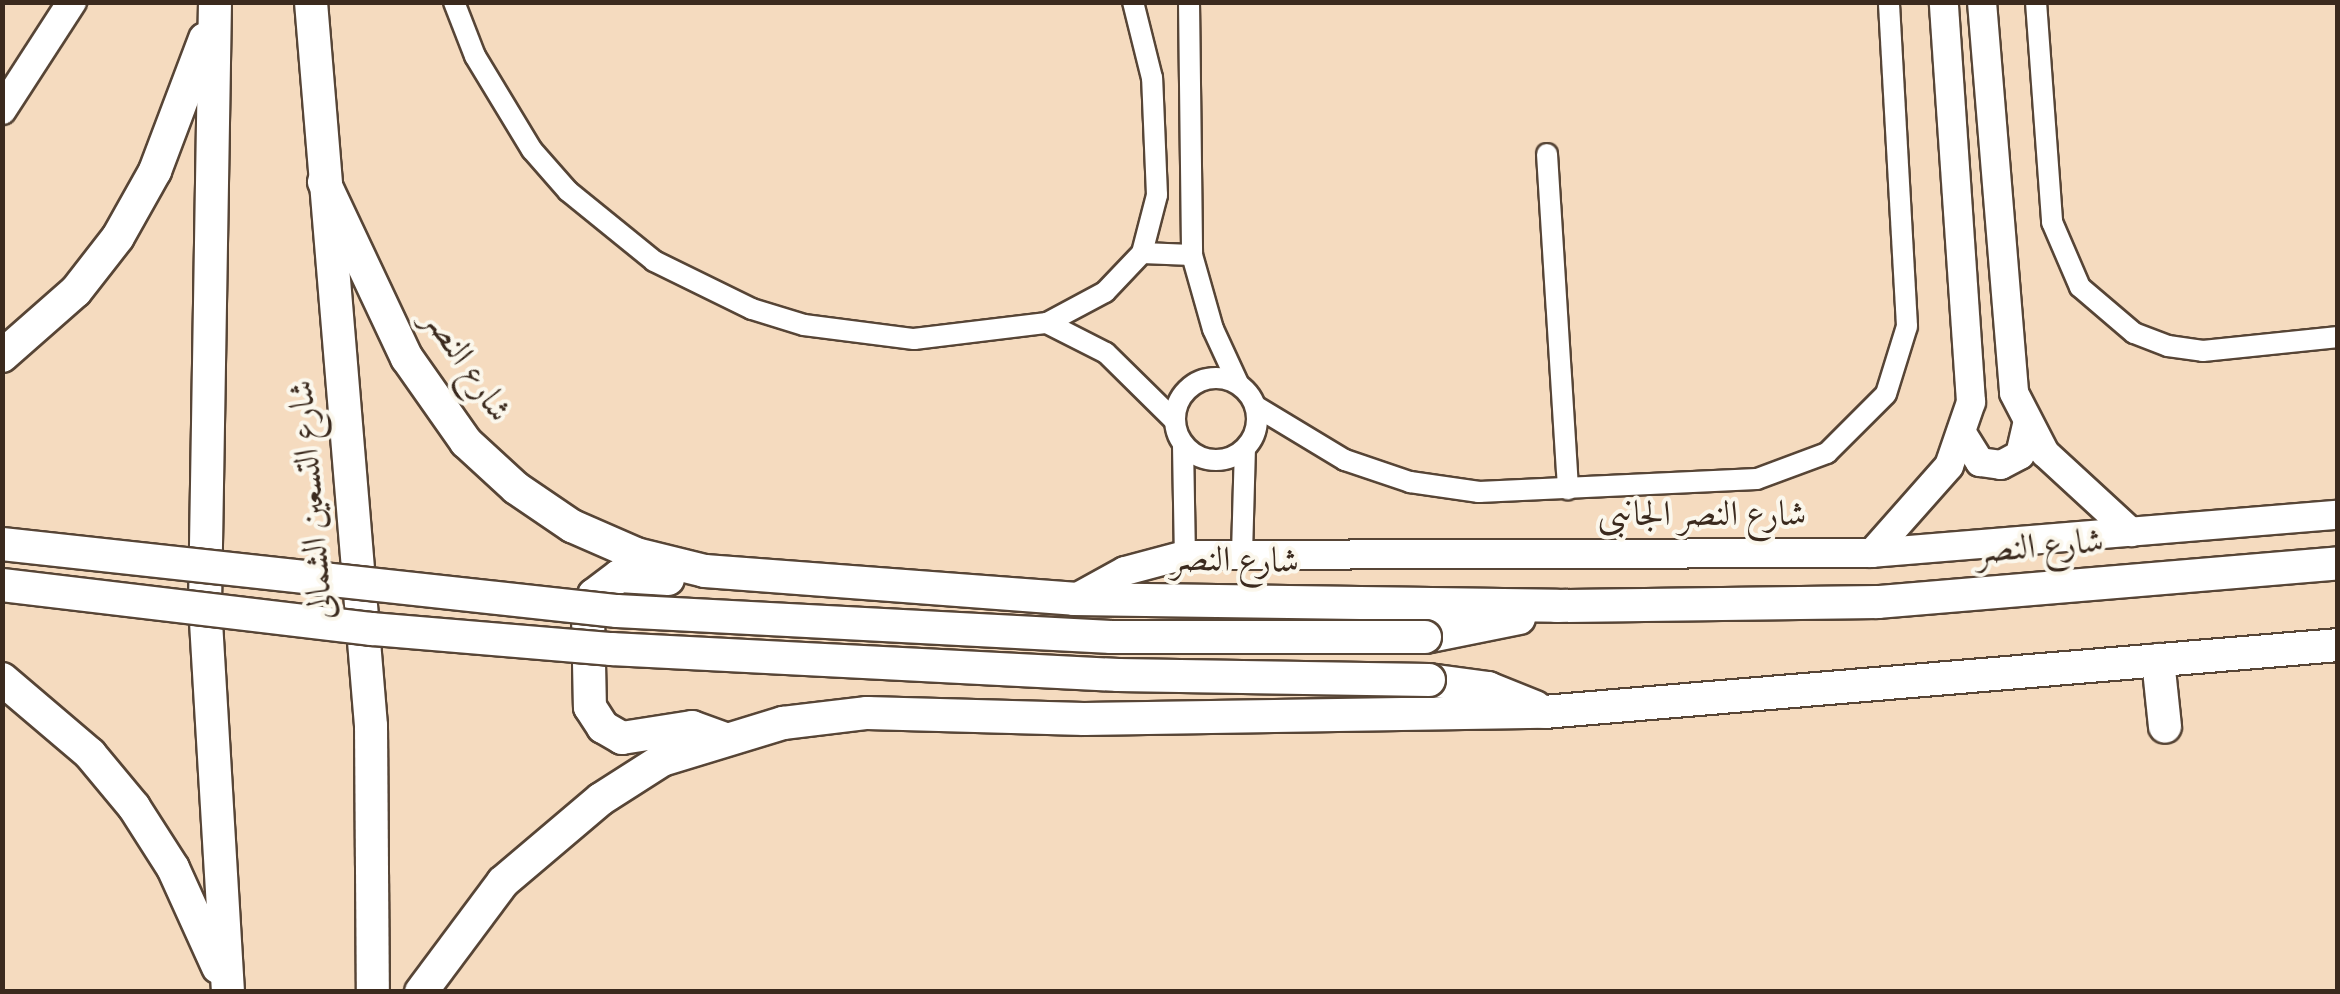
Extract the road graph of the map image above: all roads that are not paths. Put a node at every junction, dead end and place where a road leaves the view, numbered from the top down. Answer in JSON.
{"nodes":[{"id":1,"x":72,"y":2,"type":"edge"},
{"id":2,"x":311,"y":2,"type":"edge"},
{"id":3,"x":454,"y":2,"type":"edge"},
{"id":4,"x":1133,"y":2,"type":"edge"},
{"id":5,"x":1189,"y":2,"type":"edge"},
{"id":6,"x":1890,"y":2,"type":"edge"},
{"id":7,"x":1944,"y":2,"type":"edge"},
{"id":8,"x":1982,"y":2,"type":"edge"},
{"id":9,"x":2036,"y":2,"type":"edge"},
{"id":10,"x":215,"y":7,"type":"edge"},
{"id":11,"x":2,"y":110,"type":"edge"},
{"id":12,"x":1547,"y":154,"type":"dead end"},
{"id":13,"x":324,"y":182,"type":"junction"},
{"id":14,"x":1142,"y":253,"type":"junction"},
{"id":15,"x":1192,"y":255,"type":"junction"},
{"id":16,"x":1047,"y":324,"type":"junction"},
{"id":17,"x":2338,"y":337,"type":"edge"},
{"id":18,"x":2,"y":356,"type":"edge"},
{"id":19,"x":1238,"y":382,"type":"junction"},
{"id":20,"x":1257,"y":407,"type":"junction"},
{"id":21,"x":1174,"y":420,"type":"junction"},
{"id":22,"x":2028,"y":424,"type":"junction"},
{"id":23,"x":1963,"y":435,"type":"junction"},
{"id":24,"x":1184,"y":445,"type":"junction"},
{"id":25,"x":1245,"y":449,"type":"junction"},
{"id":26,"x":1568,"y":489,"type":"junction"},
{"id":27,"x":2338,"y":515,"type":"edge"},
{"id":28,"x":2130,"y":532,"type":"junction"},
{"id":29,"x":2,"y":544,"type":"edge"},
{"id":30,"x":1872,"y":553,"type":"junction"},
{"id":31,"x":1242,"y":554,"type":"junction"},
{"id":32,"x":1186,"y":556,"type":"junction"},
{"id":33,"x":2338,"y":563,"type":"edge"},
{"id":34,"x":740,"y":575,"type":"junction"},
{"id":35,"x":2,"y":584,"type":"edge"},
{"id":36,"x":1074,"y":599,"type":"junction"},
{"id":37,"x":1557,"y":606,"type":"junction"},
{"id":38,"x":2338,"y":645,"type":"edge"},
{"id":39,"x":2158,"y":660,"type":"junction"},
{"id":40,"x":2,"y":679,"type":"edge"},
{"id":41,"x":1544,"y":712,"type":"junction"},
{"id":42,"x":2165,"y":727,"type":"dead end"},
{"id":43,"x":723,"y":738,"type":"junction"},
{"id":44,"x":228,"y":991,"type":"edge"},
{"id":45,"x":373,"y":992,"type":"edge"},
{"id":46,"x":420,"y":992,"type":"edge"}],
"edges":[{"from":1,"to":11,"type":"street"},
{"from":2,"to":13,"type":"main road","name":"شارع التسعين الشمالى"},
{"from":3,"to":16,"type":"street"},
{"from":4,"to":14,"type":"street"},
{"from":5,"to":15,"type":"street"},
{"from":6,"to":26,"type":"street"},
{"from":7,"to":23,"type":"street"},
{"from":8,"to":22,"type":"street"},
{"from":9,"to":17,"type":"street"},
{"from":10,"to":18,"type":"main road"},
{"from":10,"to":44,"type":"main road"},
{"from":12,"to":26,"type":"street"},
{"from":13,"to":34,"type":"main road","name":"شارع النصر"},
{"from":13,"to":45,"type":"main road","name":"شارع التسعين الشمالى"},
{"from":14,"to":15,"type":"street"},
{"from":14,"to":16,"type":"street"},
{"from":15,"to":19,"type":"street"},
{"from":16,"to":21,"type":"street"},
{"from":19,"to":20,"type":"street"},
{"from":19,"to":21,"type":"street"},
{"from":20,"to":25,"type":"street"},
{"from":20,"to":26,"type":"street"},
{"from":21,"to":24,"type":"street"},
{"from":22,"to":23,"type":"street"},
{"from":22,"to":28,"type":"street"},
{"from":23,"to":30,"type":"street"},
{"from":24,"to":25,"type":"street"},
{"from":24,"to":32,"type":"street"},
{"from":25,"to":31,"type":"street"},
{"from":27,"to":28,"type":"street","name":"شارع النصر الجانبى"},
{"from":28,"to":30,"type":"street","name":"شارع النصر الجانبى"},
{"from":29,"to":37,"type":"main road","bridge":true},
{"from":30,"to":31,"type":"street","name":"شارع النصر الجانبى"},
{"from":31,"to":32,"type":"street","name":"شارع النصر الجانبى"},
{"from":32,"to":36,"type":"street","name":"شارع النصر الجانبى"},
{"from":33,"to":37,"type":"main road","name":"شارع النصر"},
{"from":34,"to":36,"type":"main road","name":"شارع النصر"},
{"from":34,"to":43,"type":"main road"},
{"from":35,"to":41,"type":"main road","bridge":true},
{"from":36,"to":37,"type":"main road","name":"شارع النصر"},
{"from":38,"to":39,"type":"main road"},
{"from":39,"to":41,"type":"main road"},
{"from":39,"to":42,"type":"main road"},
{"from":40,"to":44,"type":"main road"},
{"from":41,"to":43,"type":"main road"},
{"from":43,"to":46,"type":"main road"}]}
